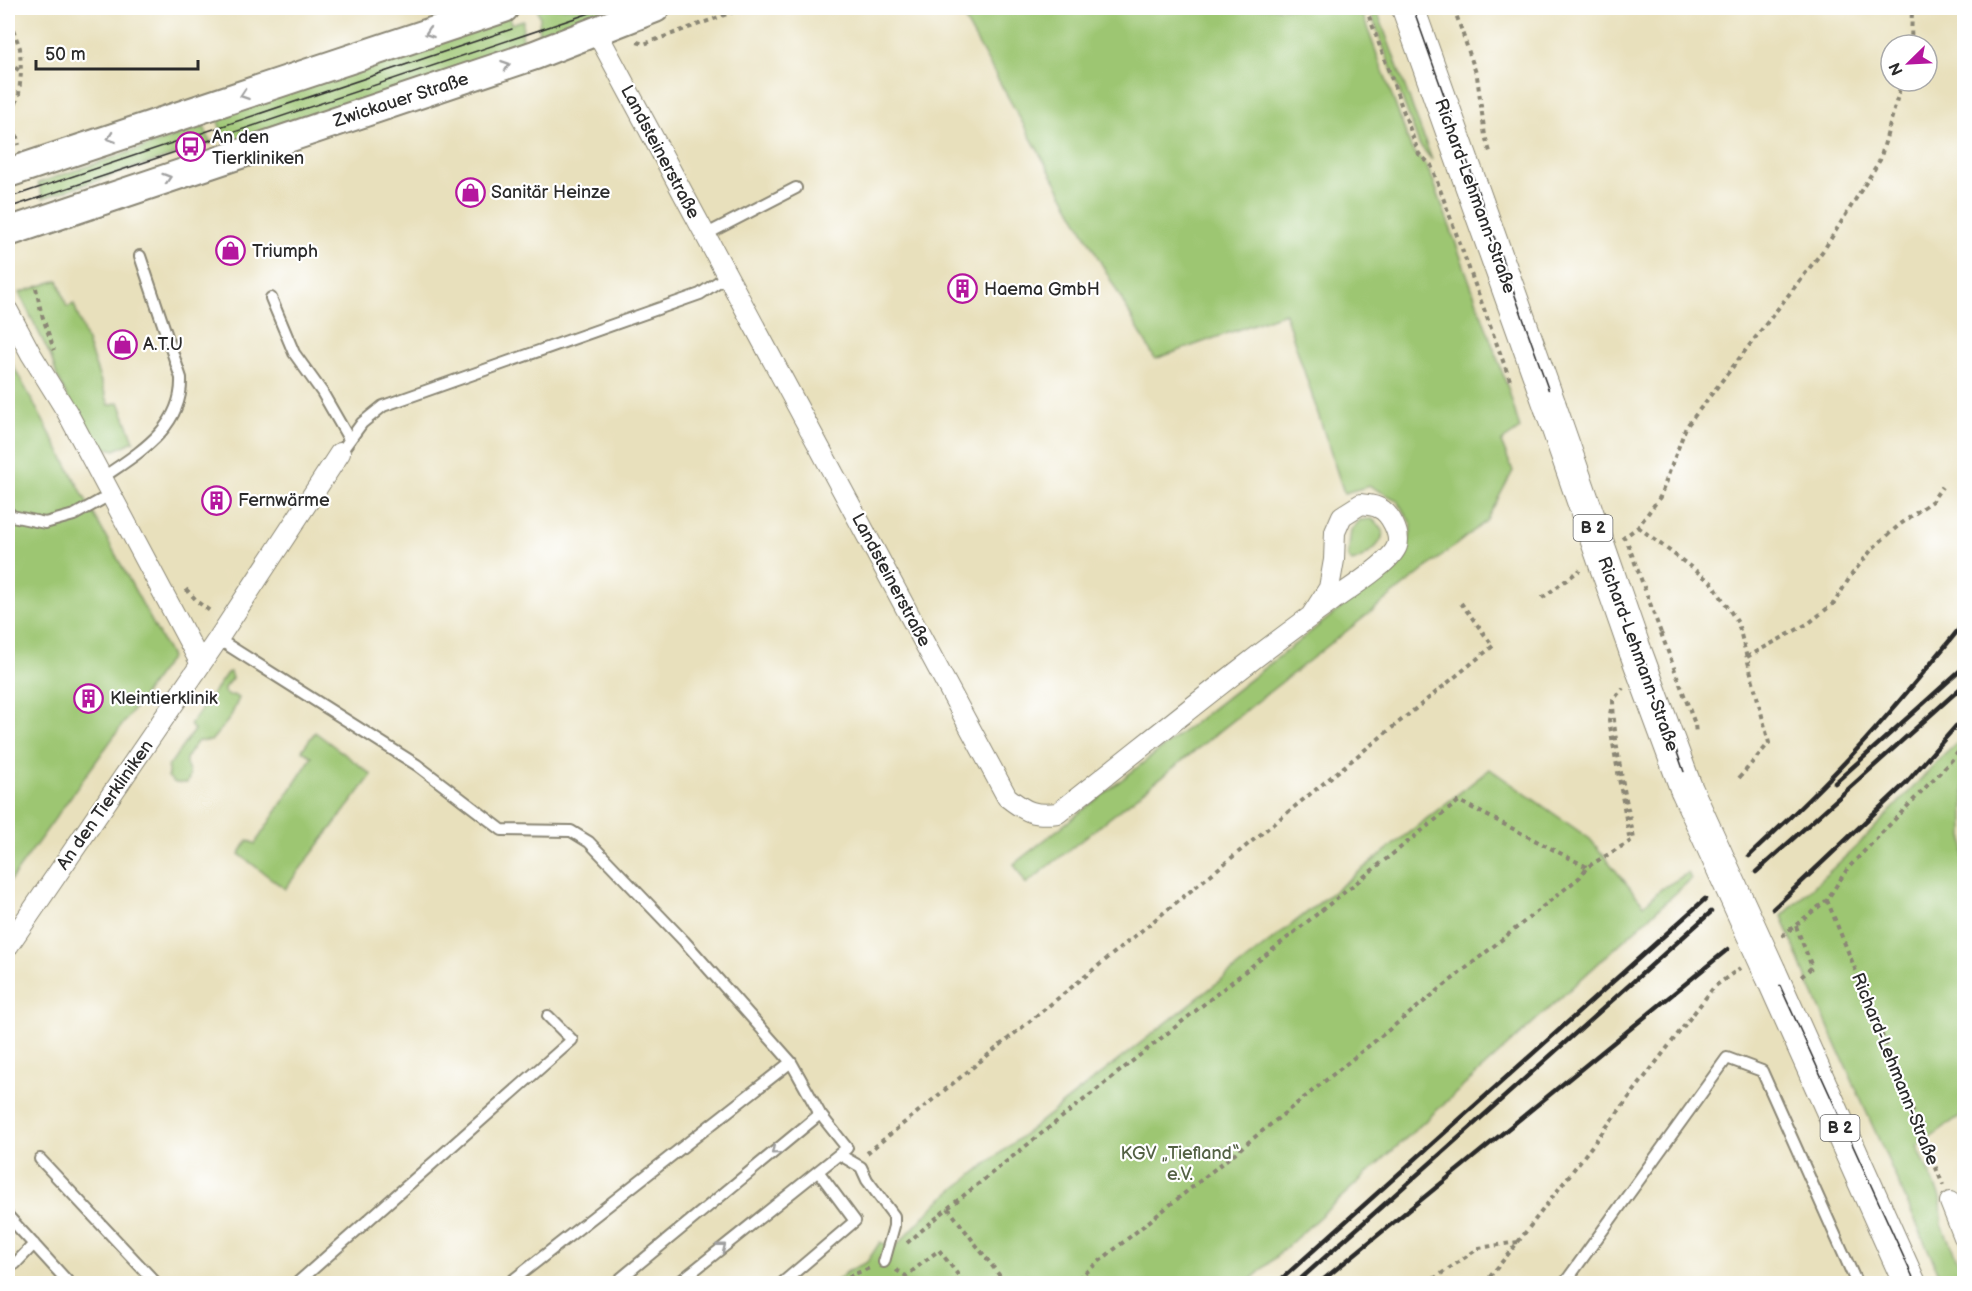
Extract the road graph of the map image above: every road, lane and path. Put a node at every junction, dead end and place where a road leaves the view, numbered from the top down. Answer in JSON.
{"nodes":[{"id":1,"x":504,"y":8,"type":"edge"},
{"id":2,"x":655,"y":8,"type":"edge"},
{"id":3,"x":1366,"y":8,"type":"edge"},
{"id":4,"x":1408,"y":8,"type":"edge"},
{"id":5,"x":1454,"y":8,"type":"edge"},
{"id":6,"x":1912,"y":8,"type":"edge"},
{"id":7,"x":8,"y":23,"type":"edge"},
{"id":8,"x":596,"y":31,"type":"junction"},
{"id":9,"x":1911,"y":33,"type":"edge"},
{"id":10,"x":8,"y":62,"type":"edge"},
{"id":11,"x":21,"y":73,"type":"junction"},
{"id":12,"x":1899,"y":93,"type":"edge"},
{"id":13,"x":8,"y":106,"type":"edge"},
{"id":14,"x":12,"y":116,"type":"junction"},
{"id":15,"x":19,"y":146,"type":"dead end"},
{"id":16,"x":1491,"y":157,"type":"dead end"},
{"id":17,"x":8,"y":173,"type":"edge"},
{"id":18,"x":796,"y":188,"type":"dead end"},
{"id":19,"x":8,"y":232,"type":"edge"},
{"id":20,"x":705,"y":235,"type":"junction"},
{"id":21,"x":140,"y":256,"type":"dead end"},
{"id":22,"x":727,"y":276,"type":"junction"},
{"id":23,"x":271,"y":298,"type":"dead end"},
{"id":24,"x":8,"y":311,"type":"edge"},
{"id":25,"x":1512,"y":384,"type":"dead end"},
{"id":26,"x":345,"y":446,"type":"junction"},
{"id":27,"x":106,"y":486,"type":"junction"},
{"id":28,"x":1942,"y":487,"type":"dead end"},
{"id":29,"x":8,"y":512,"type":"edge"},
{"id":30,"x":1638,"y":527,"type":"junction"},
{"id":31,"x":1619,"y":541,"type":"dead end"},
{"id":32,"x":1580,"y":569,"type":"dead end"},
{"id":33,"x":1542,"y":598,"type":"dead end"},
{"id":34,"x":1461,"y":603,"type":"dead end"},
{"id":35,"x":1311,"y":616,"type":"junction"},
{"id":36,"x":218,"y":639,"type":"junction"},
{"id":37,"x":1747,"y":657,"type":"junction"},
{"id":38,"x":201,"y":664,"type":"junction"},
{"id":39,"x":1619,"y":691,"type":"dead end"},
{"id":40,"x":1965,"y":745,"type":"edge"},
{"id":41,"x":1739,"y":778,"type":"dead end"},
{"id":42,"x":1587,"y":867,"type":"junction"},
{"id":43,"x":1827,"y":900,"type":"junction"},
{"id":44,"x":8,"y":946,"type":"edge"},
{"id":45,"x":1812,"y":967,"type":"dead end"},
{"id":46,"x":1714,"y":987,"type":"dead end"},
{"id":47,"x":548,"y":1016,"type":"dead end"},
{"id":48,"x":791,"y":1062,"type":"junction"},
{"id":49,"x":820,"y":1114,"type":"junction"},
{"id":50,"x":844,"y":1151,"type":"junction"},
{"id":51,"x":40,"y":1159,"type":"dead end"},
{"id":52,"x":818,"y":1171,"type":"junction"},
{"id":53,"x":1950,"y":1202,"type":"joint"},
{"id":54,"x":948,"y":1208,"type":"junction"},
{"id":55,"x":8,"y":1216,"type":"edge"},
{"id":56,"x":1965,"y":1237,"type":"edge"},
{"id":57,"x":1518,"y":1242,"type":"junction"},
{"id":58,"x":34,"y":1244,"type":"junction"},
{"id":59,"x":884,"y":1262,"type":"junction"},
{"id":60,"x":15,"y":1264,"type":"dead end"},
{"id":61,"x":70,"y":1284,"type":"edge"},
{"id":62,"x":157,"y":1284,"type":"edge"},
{"id":63,"x":296,"y":1284,"type":"edge"},
{"id":64,"x":508,"y":1284,"type":"edge"},
{"id":65,"x":614,"y":1284,"type":"edge"},
{"id":66,"x":677,"y":1284,"type":"edge"},
{"id":67,"x":781,"y":1284,"type":"edge"},
{"id":68,"x":842,"y":1284,"type":"edge"},
{"id":69,"x":965,"y":1284,"type":"edge"},
{"id":70,"x":1006,"y":1284,"type":"edge"},
{"id":71,"x":1071,"y":1284,"type":"edge"},
{"id":72,"x":1426,"y":1284,"type":"edge"},
{"id":73,"x":1484,"y":1284,"type":"edge"},
{"id":74,"x":1564,"y":1284,"type":"edge"},
{"id":75,"x":1857,"y":1284,"type":"edge"},
{"id":76,"x":1910,"y":1284,"type":"edge"}],
"edges":[{"from":1,"to":17,"type":"main road","one_way":true},
{"from":2,"to":8,"type":"main road","name":"Zwickauer Straße"},
{"from":3,"to":25,"type":"path"},
{"from":4,"to":76,"type":"main road","name":"Richard-Lehmann-Straße","number":"B 2","bridge":true},
{"from":5,"to":16,"type":"path"},
{"from":6,"to":9,"type":"path"},
{"from":7,"to":11,"type":"path"},
{"from":19,"to":8,"type":"main road","name":"Zwickauer Straße","one_way":true},
{"from":8,"to":20,"type":"street","name":"Landsteinerstraße"},
{"from":10,"to":11,"type":"path"},
{"from":11,"to":14,"type":"path"},
{"from":12,"to":30,"type":"path"},
{"from":13,"to":14,"type":"path"},
{"from":14,"to":15,"type":"path"},
{"from":18,"to":20,"type":"lane"},
{"from":20,"to":22,"type":"street","name":"Landsteinerstraße"},
{"from":21,"to":27,"type":"lane"},
{"from":22,"to":26,"type":"lane"},
{"from":22,"to":35,"type":"street","name":"Landsteinerstraße"},
{"from":23,"to":26,"type":"lane"},
{"from":24,"to":27,"type":"street"},
{"from":26,"to":36,"type":"street","name":"An den Tierkliniken"},
{"from":27,"to":29,"type":"lane"},
{"from":27,"to":38,"type":"street"},
{"from":28,"to":37,"type":"path"},
{"from":30,"to":31,"type":"path"},
{"from":30,"to":37,"type":"path"},
{"from":32,"to":33,"type":"path"},
{"from":34,"to":50,"type":"path"},
{"from":35,"to":35,"type":"street","name":"Landsteinerstraße"},
{"from":36,"to":38,"type":"street","name":"An den Tierkliniken"},
{"from":36,"to":48,"type":"lane"},
{"from":37,"to":41,"type":"path"},
{"from":38,"to":44,"type":"street","name":"An den Tierkliniken"},
{"from":39,"to":42,"type":"path"},
{"from":40,"to":43,"type":"path"},
{"from":42,"to":54,"type":"path"},
{"from":42,"to":71,"type":"path"},
{"from":43,"to":45,"type":"path"},
{"from":43,"to":53,"type":"path","name":"Richard-Lehmann-Straße"},
{"from":46,"to":57,"type":"path"},
{"from":47,"to":63,"type":"lane"},
{"from":48,"to":49,"type":"lane"},
{"from":48,"to":64,"type":"lane"},
{"from":49,"to":50,"type":"lane"},
{"from":49,"to":65,"type":"lane","one_way":true},
{"from":50,"to":52,"type":"lane"},
{"from":50,"to":59,"type":"lane"},
{"from":51,"to":62,"type":"lane"},
{"from":66,"to":52,"type":"lane","one_way":true},
{"from":52,"to":67,"type":"lane"},
{"from":53,"to":56,"type":"street"},
{"from":54,"to":59,"type":"path"},
{"from":54,"to":70,"type":"path"},
{"from":55,"to":58,"type":"lane"},
{"from":57,"to":72,"type":"path"},
{"from":57,"to":73,"type":"path"},
{"from":58,"to":60,"type":"lane"},
{"from":58,"to":61,"type":"lane"},
{"from":59,"to":68,"type":"path"},
{"from":59,"to":69,"type":"path"},
{"from":74,"to":75,"type":"lane"}]}
